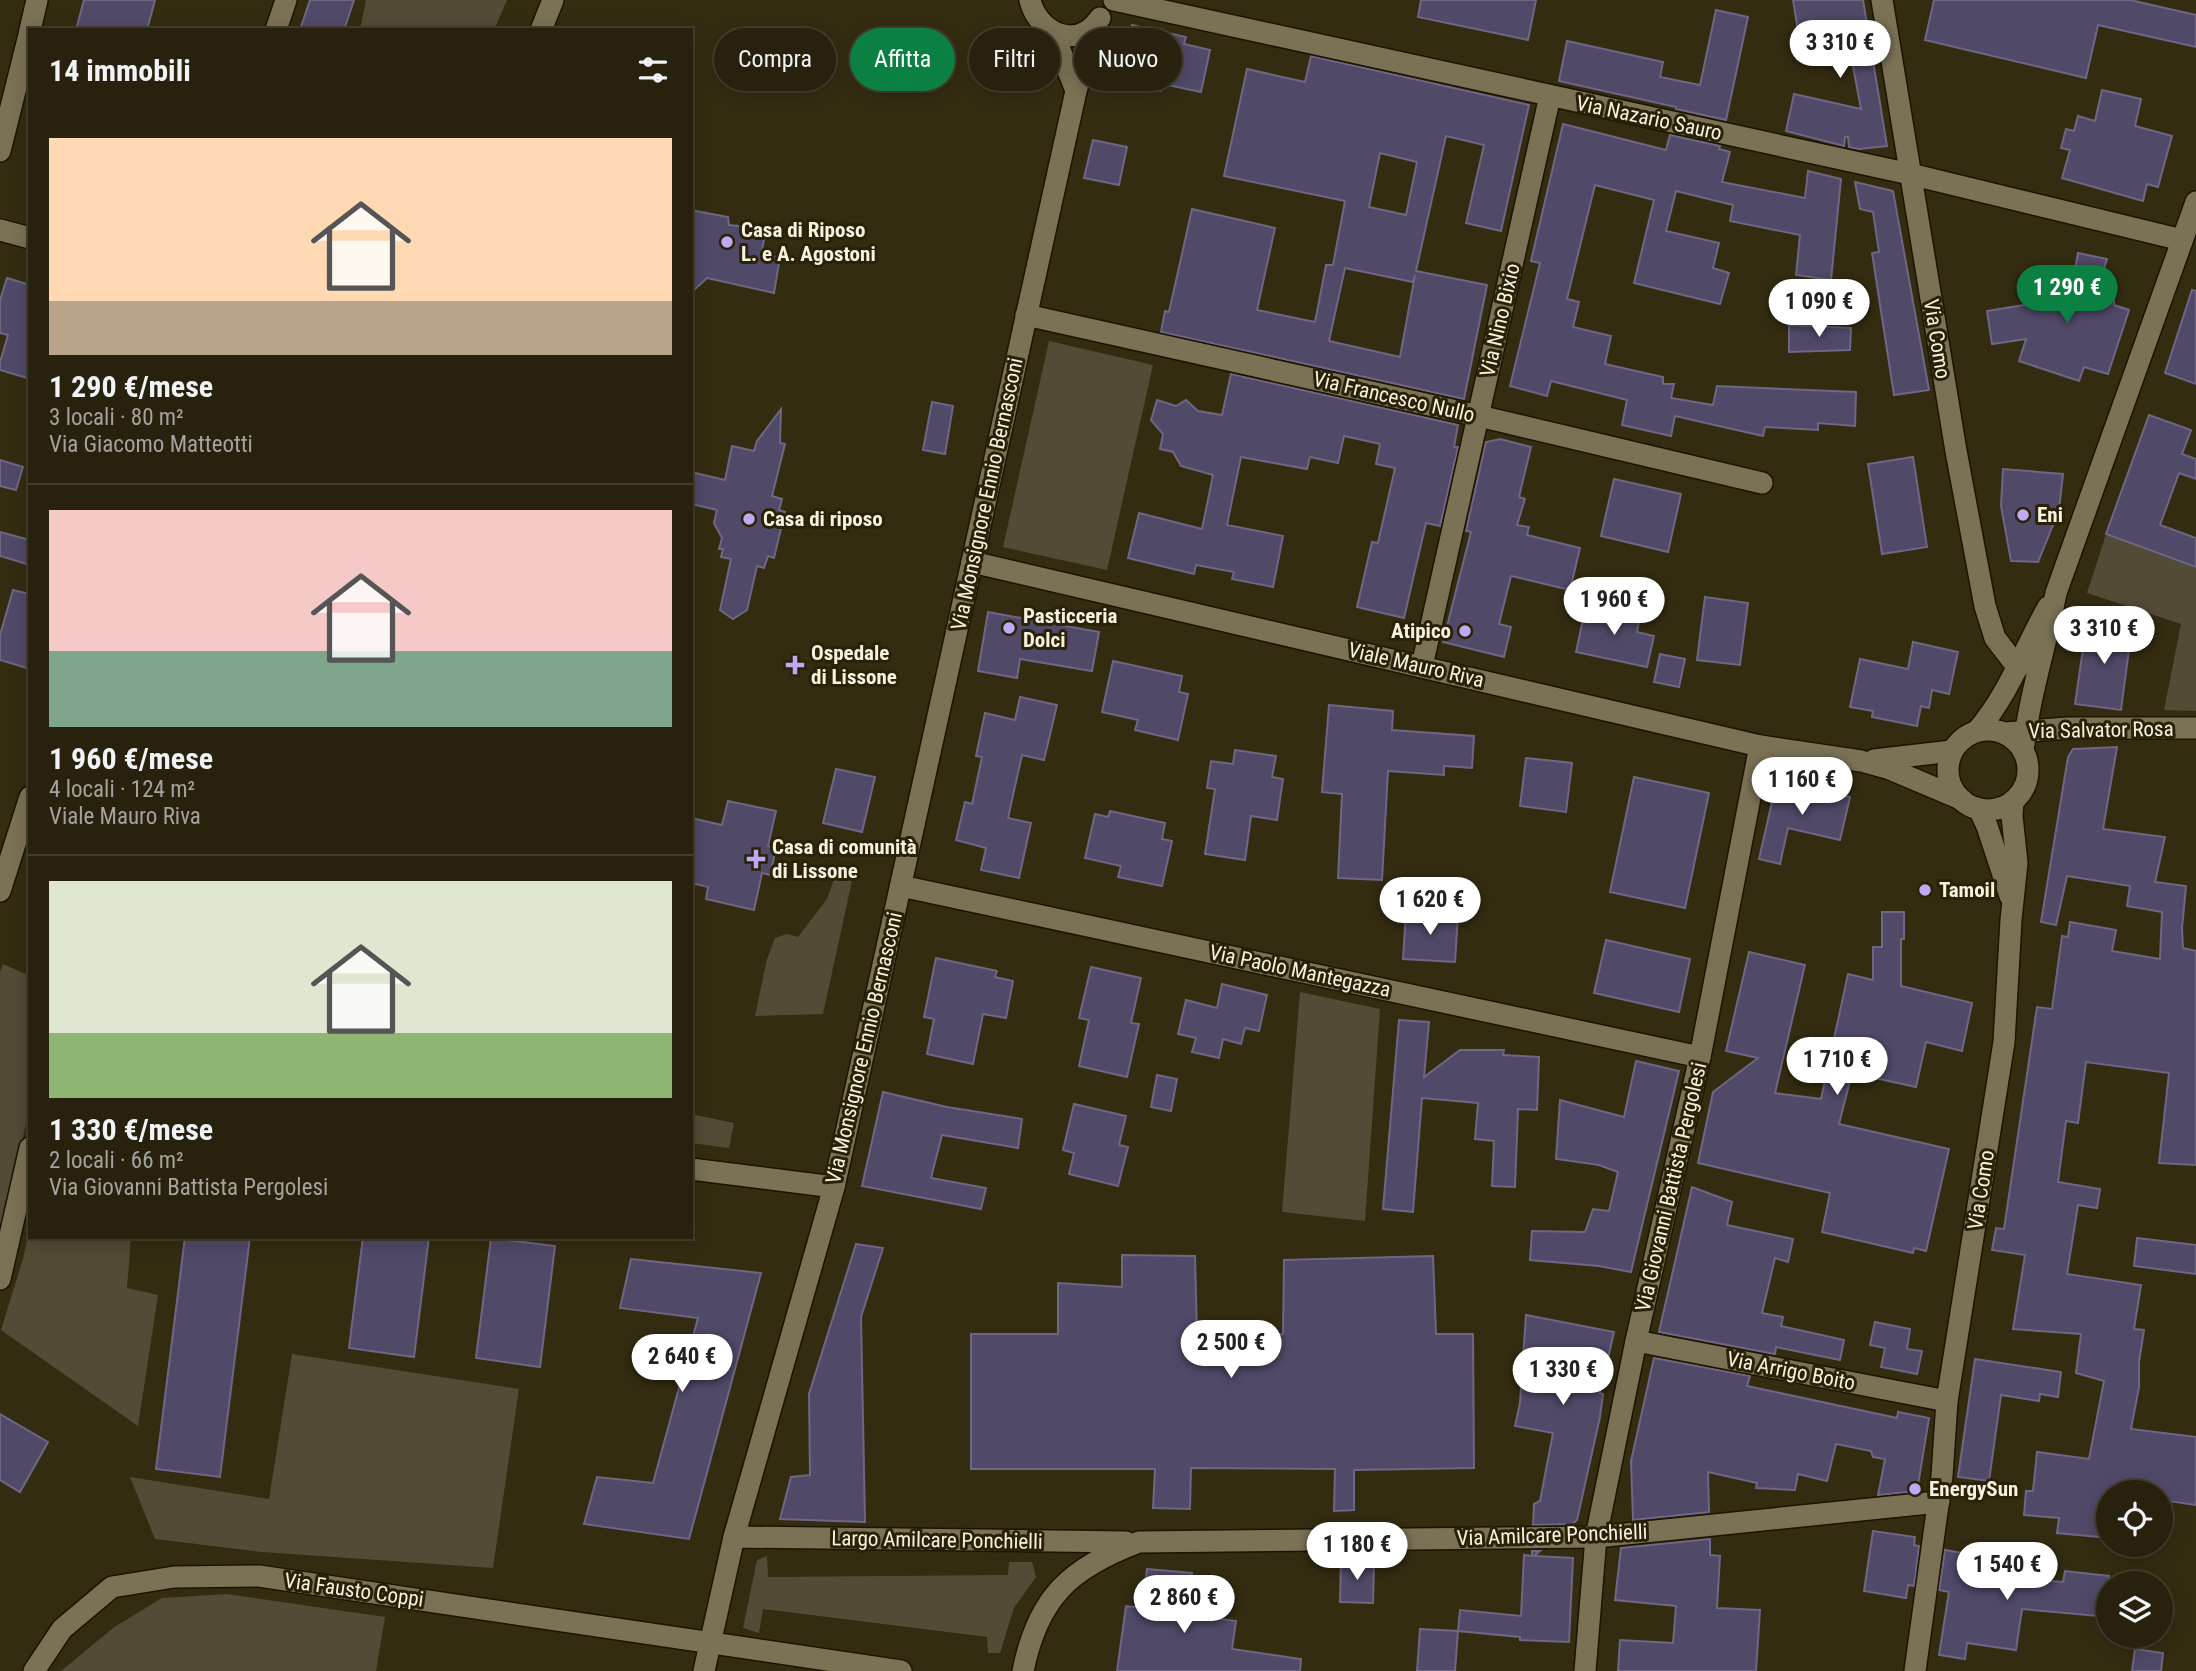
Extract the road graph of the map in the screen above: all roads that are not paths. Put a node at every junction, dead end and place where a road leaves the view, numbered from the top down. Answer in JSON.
{"nodes":[{"id":1,"x":37,"y":0,"type":"edge"},
{"id":2,"x":286,"y":0,"type":"edge"},
{"id":3,"x":553,"y":0,"type":"edge"},
{"id":4,"x":1030,"y":0,"type":"edge"},
{"id":5,"x":1106,"y":0,"type":"edge"},
{"id":6,"x":1114,"y":0,"type":"edge"},
{"id":7,"x":1882,"y":0,"type":"edge"},
{"id":8,"x":1096,"y":24,"type":"junction"},
{"id":9,"x":30,"y":28,"type":"edge"},
{"id":10,"x":277,"y":28,"type":"edge"},
{"id":11,"x":542,"y":28,"type":"edge"},
{"id":12,"x":1047,"y":28,"type":"edge"},
{"id":13,"x":1095,"y":28,"type":"edge"},
{"id":14,"x":1060,"y":34,"type":"edge"},
{"id":15,"x":28,"y":38,"type":"edge"},
{"id":16,"x":1060,"y":50,"type":"edge"},
{"id":17,"x":1074,"y":86,"type":"edge"},
{"id":18,"x":1076,"y":91,"type":"edge"},
{"id":19,"x":1550,"y":96,"type":"junction"},
{"id":20,"x":0,"y":151,"type":"edge"},
{"id":21,"x":1910,"y":174,"type":"junction"},
{"id":22,"x":2196,"y":202,"type":"edge"},
{"id":23,"x":0,"y":230,"type":"edge"},
{"id":24,"x":28,"y":237,"type":"edge"},
{"id":25,"x":2182,"y":240,"type":"junction"},
{"id":26,"x":1026,"y":315,"type":"junction"},
{"id":27,"x":1479,"y":416,"type":"junction"},
{"id":28,"x":1762,"y":482,"type":"dead end"},
{"id":29,"x":972,"y":562,"type":"junction"},
{"id":30,"x":2056,"y":593,"type":"junction"},
{"id":31,"x":1422,"y":666,"type":"junction"},
{"id":32,"x":2018,"y":668,"type":"junction"},
{"id":33,"x":2196,"y":729,"type":"edge"},
{"id":34,"x":1977,"y":731,"type":"junction"},
{"id":35,"x":2018,"y":738,"type":"junction"},
{"id":36,"x":1760,"y":746,"type":"junction"},
{"id":37,"x":1952,"y":751,"type":"junction"},
{"id":38,"x":1861,"y":761,"type":"junction"},
{"id":39,"x":2013,"y":801,"type":"junction"},
{"id":40,"x":28,"y":803,"type":"edge"},
{"id":41,"x":1970,"y":804,"type":"junction"},
{"id":42,"x":901,"y":886,"type":"junction"},
{"id":43,"x":0,"y":891,"type":"edge"},
{"id":44,"x":2013,"y":904,"type":"junction"},
{"id":45,"x":1700,"y":1057,"type":"junction"},
{"id":46,"x":28,"y":1157,"type":"edge"},
{"id":47,"x":693,"y":1169,"type":"edge"},
{"id":48,"x":834,"y":1187,"type":"junction"},
{"id":49,"x":0,"y":1279,"type":"edge"},
{"id":50,"x":1636,"y":1341,"type":"junction"},
{"id":51,"x":1947,"y":1401,"type":"junction"},
{"id":52,"x":1939,"y":1502,"type":"junction"},
{"id":53,"x":734,"y":1537,"type":"junction"},
{"id":54,"x":1596,"y":1537,"type":"junction"},
{"id":55,"x":1139,"y":1542,"type":"junction"},
{"id":56,"x":710,"y":1643,"type":"junction"},
{"id":57,"x":34,"y":1671,"type":"edge"},
{"id":58,"x":704,"y":1671,"type":"edge"},
{"id":59,"x":901,"y":1671,"type":"edge"},
{"id":60,"x":1023,"y":1671,"type":"edge"},
{"id":61,"x":1585,"y":1671,"type":"edge"},
{"id":62,"x":1915,"y":1671,"type":"edge"}],
"edges":[{"from":1,"to":9,"type":"street"},
{"from":2,"to":10,"type":"street"},
{"from":3,"to":11,"type":"street"},
{"from":4,"to":12,"type":"street"},
{"from":5,"to":8,"type":"street"},
{"from":6,"to":19,"type":"street","name":"Via Nazario Sauro"},
{"from":7,"to":21,"type":"street","name":"Via Como"},
{"from":8,"to":13,"type":"street","name":"Via Monsignore Ennio Bernasconi"},
{"from":8,"to":14,"type":"street"},
{"from":15,"to":20,"type":"street"},
{"from":16,"to":17,"type":"street"},
{"from":18,"to":26,"type":"street","name":"Via Monsignore Ennio Bernasconi"},
{"from":19,"to":21,"type":"street","name":"Via Nazario Sauro"},
{"from":19,"to":27,"type":"street","name":"Via Nino Bixio"},
{"from":21,"to":25,"type":"street","name":"Via Nazario Sauro"},
{"from":21,"to":32,"type":"street","name":"Via Como"},
{"from":22,"to":25,"type":"street"},
{"from":23,"to":24,"type":"street"},
{"from":25,"to":30,"type":"street"},
{"from":26,"to":27,"type":"street","name":"Via Francesco Nullo"},
{"from":26,"to":29,"type":"street","name":"Via Monsignore Ennio Bernasconi"},
{"from":27,"to":28,"type":"street","name":"Via Francesco Nullo"},
{"from":27,"to":31,"type":"street","name":"Via Nino Bixio"},
{"from":29,"to":31,"type":"street","name":"Viale Mauro Riva"},
{"from":29,"to":42,"type":"street","name":"Via Monsignore Ennio Bernasconi"},
{"from":30,"to":32,"type":"street"},
{"from":30,"to":35,"type":"street"},
{"from":31,"to":36,"type":"street","name":"Viale Mauro Riva"},
{"from":32,"to":34,"type":"street"},
{"from":33,"to":35,"type":"street","name":"Via Salvator Rosa"},
{"from":34,"to":35,"type":"street"},
{"from":34,"to":37,"type":"street"},
{"from":35,"to":39,"type":"street"},
{"from":36,"to":38,"type":"street","name":"Viale Mauro Riva"},
{"from":36,"to":45,"type":"street","name":"Via Giovanni Battista Pergolesi"},
{"from":37,"to":38,"type":"street","name":"Viale Mauro Riva"},
{"from":37,"to":41,"type":"street"},
{"from":38,"to":41,"type":"street","name":"Viale Mauro Riva"},
{"from":39,"to":41,"type":"street"},
{"from":39,"to":44,"type":"street","name":"Via Como"},
{"from":40,"to":43,"type":"street"},
{"from":41,"to":44,"type":"street","name":"Via Como"},
{"from":42,"to":45,"type":"street","name":"Via Paolo Mantegazza"},
{"from":42,"to":48,"type":"street","name":"Via Monsignore Ennio Bernasconi"},
{"from":44,"to":51,"type":"street","name":"Via Como"},
{"from":45,"to":50,"type":"street","name":"Via Giovanni Battista Pergolesi"},
{"from":46,"to":49,"type":"street"},
{"from":47,"to":48,"type":"street"},
{"from":48,"to":53,"type":"street","name":"Via Monsignore Ennio Bernasconi"},
{"from":50,"to":51,"type":"street","name":"Via Arrigo Boito"},
{"from":50,"to":54,"type":"street","name":"Via Giovanni Battista Pergolesi"},
{"from":51,"to":52,"type":"street","name":"Via Como"},
{"from":52,"to":54,"type":"street","name":"Via Amilcare Ponchielli"},
{"from":52,"to":62,"type":"street","name":"Via Como"},
{"from":53,"to":55,"type":"street","name":"Largo Amilcare Ponchielli"},
{"from":53,"to":56,"type":"street","name":"Via Monsignore Ennio Bernasconi"},
{"from":54,"to":55,"type":"street","name":"Via Amilcare Ponchielli"},
{"from":54,"to":61,"type":"street","name":"Via Giovanni Battista Pergolesi"},
{"from":55,"to":60,"type":"street","name":"Via Amilcare Ponchielli"},
{"from":56,"to":57,"type":"street","name":"Via Fausto Coppi"},
{"from":56,"to":58,"type":"street","name":"Via Monsignore Ennio Bernasconi"},
{"from":56,"to":59,"type":"street"}]}
